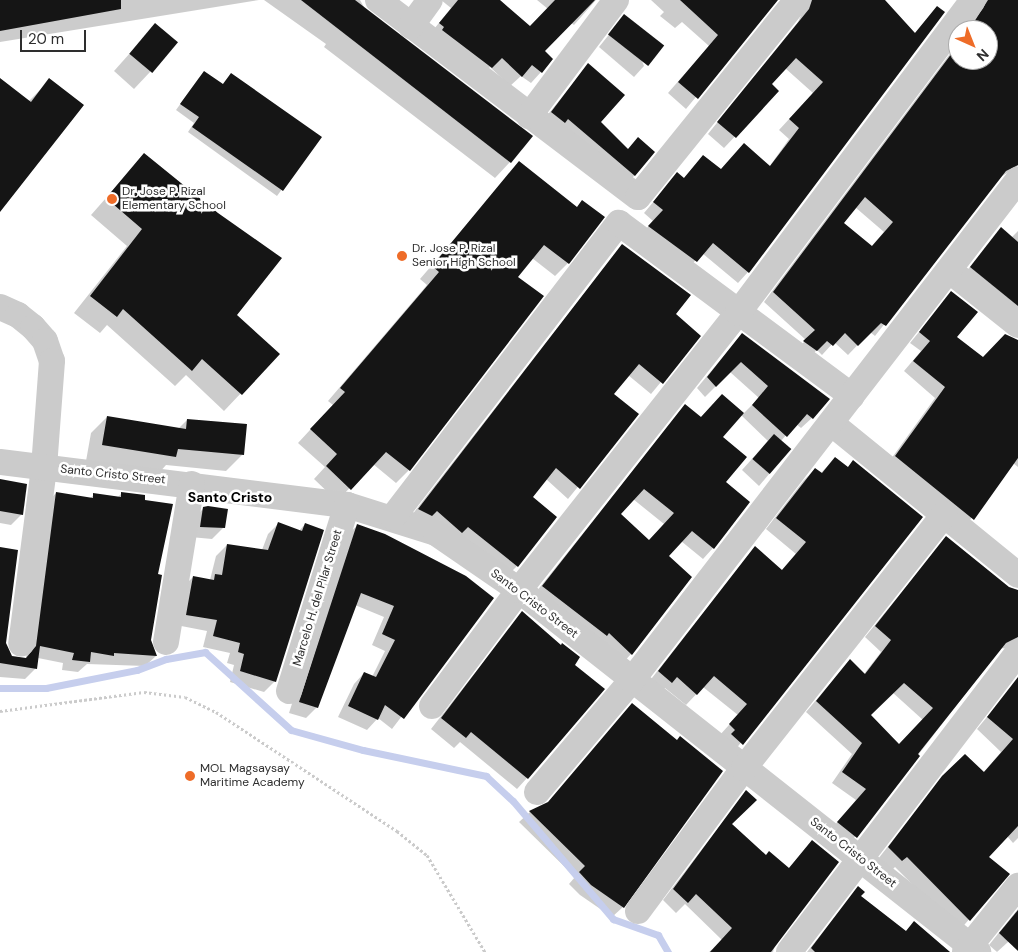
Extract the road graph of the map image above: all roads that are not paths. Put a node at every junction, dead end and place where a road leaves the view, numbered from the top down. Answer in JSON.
{"nodes":[{"id":1,"x":378,"y":0,"type":"edge"},
{"id":2,"x":430,"y":0,"type":"edge"},
{"id":3,"x":616,"y":0,"type":"edge"},
{"id":4,"x":797,"y":0,"type":"edge"},
{"id":5,"x":973,"y":0,"type":"edge"},
{"id":6,"x":411,"y":26,"type":"junction"},
{"id":7,"x":529,"y":116,"type":"junction"},
{"id":8,"x":1018,"y":180,"type":"edge"},
{"id":9,"x":949,"y":270,"type":"junction"},
{"id":10,"x":0,"y":307,"type":"edge"},
{"id":11,"x":738,"y":312,"type":"junction"},
{"id":12,"x":1018,"y":326,"type":"edge"},
{"id":13,"x":852,"y":396,"type":"junction"},
{"id":14,"x":831,"y":423,"type":"junction"},
{"id":15,"x":0,"y":462,"type":"edge"},
{"id":16,"x":44,"y":468,"type":"junction"},
{"id":17,"x":192,"y":484,"type":"junction"},
{"id":18,"x":347,"y":505,"type":"junction"},
{"id":19,"x":944,"y":515,"type":"junction"},
{"id":20,"x":393,"y":517,"type":"junction"},
{"id":21,"x":1018,"y":575,"type":"edge"},
{"id":22,"x":519,"y":590,"type":"junction"},
{"id":23,"x":166,"y":642,"type":"dead end"},
{"id":24,"x":21,"y":644,"type":"dead end"},
{"id":25,"x":1018,"y":652,"type":"edge"},
{"id":26,"x":632,"y":680,"type":"junction"},
{"id":27,"x":289,"y":690,"type":"dead end"},
{"id":28,"x":432,"y":706,"type":"dead end"},
{"id":29,"x":744,"y":768,"type":"junction"},
{"id":30,"x":537,"y":792,"type":"dead end"},
{"id":31,"x":860,"y":859,"type":"junction"},
{"id":32,"x":1018,"y":886,"type":"edge"},
{"id":33,"x":638,"y":911,"type":"dead end"},
{"id":34,"x":971,"y":950,"type":"edge"},
{"id":35,"x":789,"y":952,"type":"edge"}],
"edges":[{"from":1,"to":6,"type":"street"},
{"from":2,"to":6,"type":"street"},
{"from":3,"to":7,"type":"street"},
{"from":4,"to":7,"type":"street"},
{"from":5,"to":11,"type":"street"},
{"from":6,"to":7,"type":"street"},
{"from":8,"to":9,"type":"street"},
{"from":9,"to":12,"type":"street"},
{"from":9,"to":13,"type":"street"},
{"from":10,"to":16,"type":"street"},
{"from":11,"to":13,"type":"street"},
{"from":11,"to":20,"type":"street"},
{"from":11,"to":22,"type":"street"},
{"from":13,"to":14,"type":"street"},
{"from":14,"to":19,"type":"street"},
{"from":14,"to":26,"type":"street"},
{"from":15,"to":16,"type":"street","name":"Santo Cristo Street"},
{"from":16,"to":17,"type":"street","name":"Santo Cristo Street"},
{"from":16,"to":24,"type":"street"},
{"from":17,"to":18,"type":"street","name":"Santo Cristo Street"},
{"from":17,"to":23,"type":"street"},
{"from":18,"to":20,"type":"street","name":"Santo Cristo Street"},
{"from":18,"to":27,"type":"street","name":"Marcelo H. del Pilar Street"},
{"from":19,"to":21,"type":"street"},
{"from":19,"to":29,"type":"street"},
{"from":20,"to":22,"type":"street","name":"Santo Cristo Street"},
{"from":22,"to":26,"type":"street","name":"Santo Cristo Street"},
{"from":22,"to":28,"type":"street"},
{"from":25,"to":31,"type":"street"},
{"from":26,"to":29,"type":"street","name":"Santo Cristo Street"},
{"from":26,"to":30,"type":"street"},
{"from":29,"to":31,"type":"street","name":"Santo Cristo Street"},
{"from":29,"to":33,"type":"street"},
{"from":31,"to":34,"type":"street","name":"Santo Cristo Street"},
{"from":31,"to":35,"type":"street"},
{"from":32,"to":34,"type":"street"}]}
